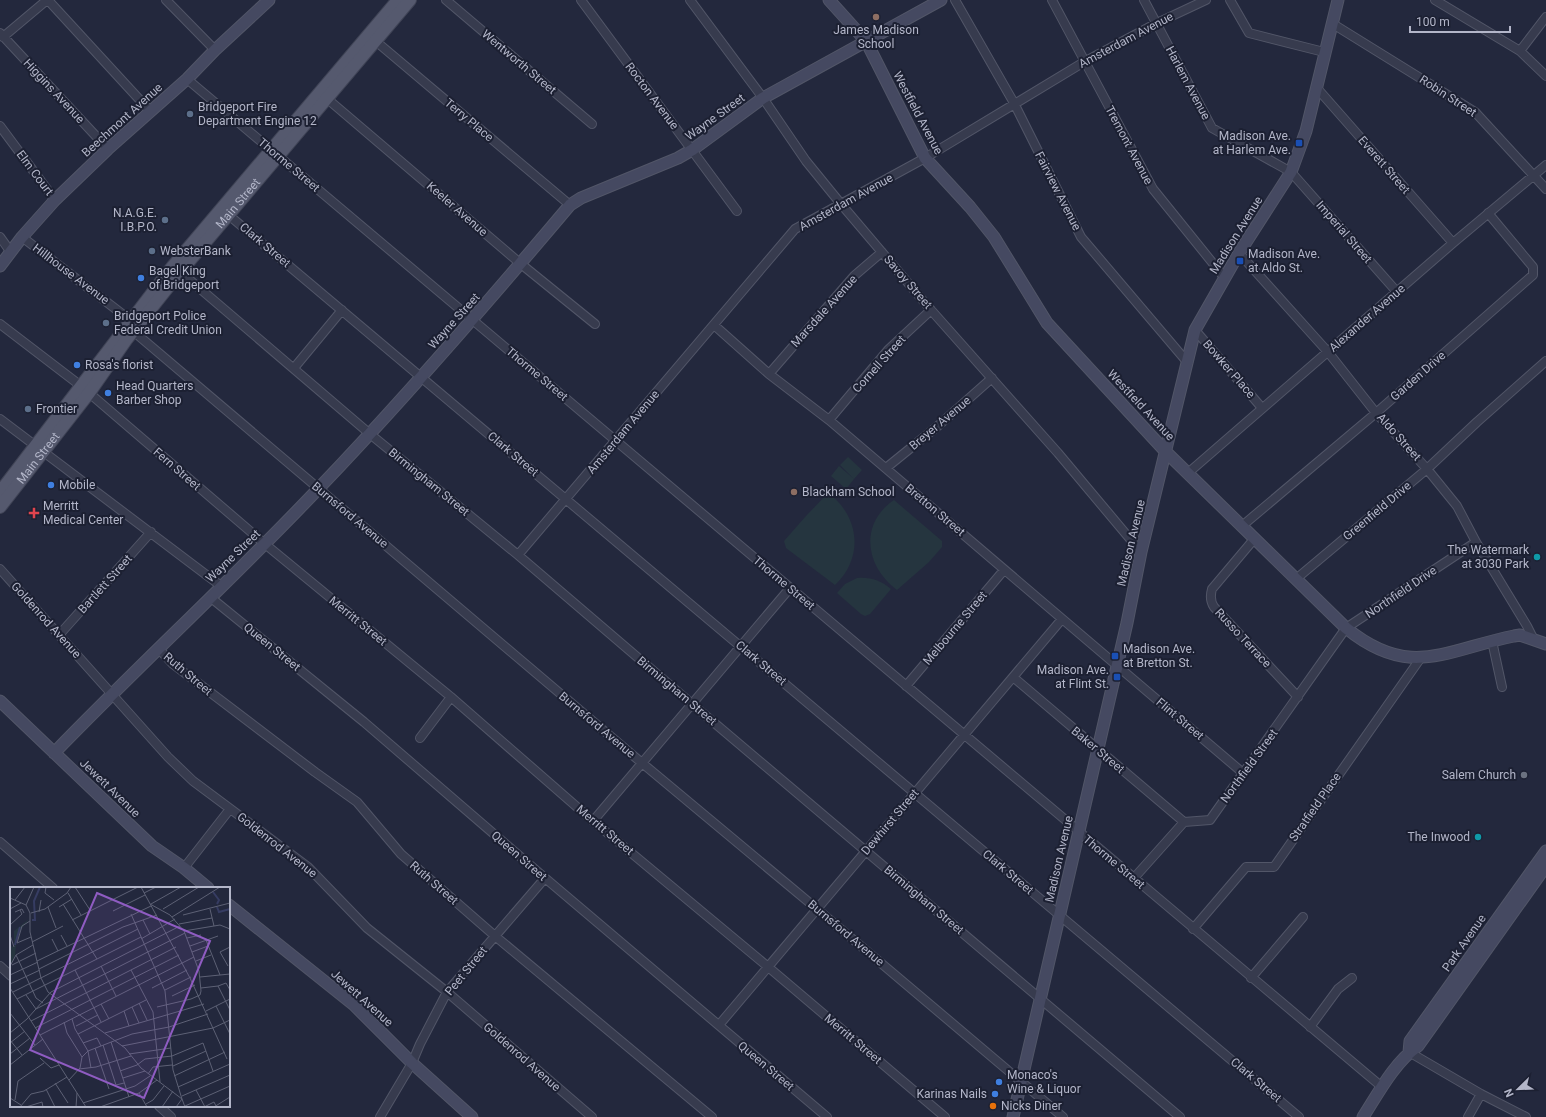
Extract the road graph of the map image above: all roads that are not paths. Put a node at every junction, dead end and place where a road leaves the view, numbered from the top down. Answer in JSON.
{"nodes":[{"id":1,"x":47,"y":0,"type":"edge"},
{"id":2,"x":166,"y":0,"type":"edge"},
{"id":3,"x":269,"y":0,"type":"edge"},
{"id":4,"x":398,"y":0,"type":"edge"},
{"id":5,"x":410,"y":0,"type":"edge"},
{"id":6,"x":446,"y":0,"type":"edge"},
{"id":7,"x":581,"y":0,"type":"edge"},
{"id":8,"x":690,"y":0,"type":"edge"},
{"id":9,"x":830,"y":0,"type":"edge"},
{"id":10,"x":941,"y":0,"type":"edge"},
{"id":11,"x":955,"y":0,"type":"edge"},
{"id":12,"x":1052,"y":0,"type":"edge"},
{"id":13,"x":1144,"y":0,"type":"edge"},
{"id":14,"x":1206,"y":0,"type":"edge"},
{"id":15,"x":1230,"y":0,"type":"edge"},
{"id":16,"x":1338,"y":0,"type":"edge"},
{"id":17,"x":1435,"y":0,"type":"edge"},
{"id":18,"x":1546,"y":18,"type":"edge"},
{"id":19,"x":1157,"y":23,"type":"junction"},
{"id":20,"x":1333,"y":24,"type":"junction"},
{"id":21,"x":2,"y":35,"type":"edge"},
{"id":22,"x":372,"y":38,"type":"junction"},
{"id":23,"x":866,"y":41,"type":"junction"},
{"id":24,"x":215,"y":50,"type":"junction"},
{"id":25,"x":1520,"y":51,"type":"junction"},
{"id":26,"x":1324,"y":52,"type":"junction"},
{"id":27,"x":1084,"y":62,"type":"junction"},
{"id":28,"x":1546,"y":76,"type":"edge"},
{"id":29,"x":187,"y":79,"type":"junction"},
{"id":30,"x":1316,"y":87,"type":"junction"},
{"id":31,"x":324,"y":95,"type":"junction"},
{"id":32,"x":763,"y":98,"type":"junction"},
{"id":33,"x":1014,"y":103,"type":"junction"},
{"id":34,"x":150,"y":111,"type":"junction"},
{"id":35,"x":592,"y":124,"type":"dead end"},
{"id":36,"x":0,"y":126,"type":"edge"},
{"id":37,"x":108,"y":149,"type":"junction"},
{"id":38,"x":692,"y":150,"type":"junction"},
{"id":39,"x":275,"y":153,"type":"junction"},
{"id":40,"x":925,"y":158,"type":"junction"},
{"id":41,"x":1546,"y":165,"type":"edge"},
{"id":42,"x":1291,"y":172,"type":"junction"},
{"id":43,"x":1534,"y":175,"type":"junction"},
{"id":44,"x":1546,"y":189,"type":"edge"},
{"id":45,"x":56,"y":200,"type":"junction"},
{"id":46,"x":841,"y":204,"type":"junction"},
{"id":47,"x":570,"y":205,"type":"junction"},
{"id":48,"x":737,"y":211,"type":"dead end"},
{"id":49,"x":225,"y":212,"type":"junction"},
{"id":50,"x":1488,"y":213,"type":"junction"},
{"id":51,"x":22,"y":236,"type":"junction"},
{"id":52,"x":0,"y":237,"type":"edge"},
{"id":53,"x":1453,"y":243,"type":"junction"},
{"id":54,"x":10,"y":251,"type":"junction"},
{"id":55,"x":882,"y":252,"type":"junction"},
{"id":56,"x":1239,"y":253,"type":"junction"},
{"id":57,"x":521,"y":264,"type":"junction"},
{"id":58,"x":0,"y":266,"type":"edge"},
{"id":59,"x":177,"y":269,"type":"junction"},
{"id":60,"x":1224,"y":277,"type":"junction"},
{"id":61,"x":1396,"y":292,"type":"junction"},
{"id":62,"x":342,"y":310,"type":"junction"},
{"id":63,"x":932,"y":310,"type":"junction"},
{"id":64,"x":472,"y":320,"type":"junction"},
{"id":65,"x":0,"y":324,"type":"edge"},
{"id":66,"x":596,"y":324,"type":"dead end"},
{"id":67,"x":714,"y":325,"type":"junction"},
{"id":68,"x":132,"y":326,"type":"junction"},
{"id":69,"x":1195,"y":330,"type":"junction"},
{"id":70,"x":1328,"y":352,"type":"junction"},
{"id":71,"x":1546,"y":361,"type":"edge"},
{"id":72,"x":1188,"y":363,"type":"junction"},
{"id":73,"x":294,"y":368,"type":"junction"},
{"id":74,"x":769,"y":374,"type":"junction"},
{"id":75,"x":421,"y":376,"type":"junction"},
{"id":76,"x":992,"y":378,"type":"junction"},
{"id":77,"x":85,"y":390,"type":"junction"},
{"id":78,"x":1262,"y":408,"type":"junction"},
{"id":79,"x":1376,"y":413,"type":"junction"},
{"id":80,"x":0,"y":419,"type":"edge"},
{"id":81,"x":829,"y":420,"type":"junction"},
{"id":82,"x":370,"y":434,"type":"junction"},
{"id":83,"x":616,"y":441,"type":"junction"},
{"id":84,"x":40,"y":448,"type":"junction"},
{"id":85,"x":1166,"y":452,"type":"junction"},
{"id":86,"x":886,"y":468,"type":"junction"},
{"id":87,"x":1427,"y":468,"type":"junction"},
{"id":88,"x":1188,"y":473,"type":"junction"},
{"id":89,"x":319,"y":489,"type":"junction"},
{"id":90,"x":0,"y":492,"type":"edge"},
{"id":91,"x":567,"y":499,"type":"junction"},
{"id":92,"x":0,"y":506,"type":"edge"},
{"id":93,"x":1242,"y":526,"type":"junction"},
{"id":94,"x":151,"y":532,"type":"junction"},
{"id":95,"x":1255,"y":538,"type":"junction"},
{"id":96,"x":1476,"y":542,"type":"junction"},
{"id":97,"x":264,"y":544,"type":"junction"},
{"id":98,"x":1141,"y":552,"type":"junction"},
{"id":99,"x":518,"y":555,"type":"junction"},
{"id":100,"x":0,"y":569,"type":"edge"},
{"id":101,"x":1004,"y":570,"type":"junction"},
{"id":102,"x":1296,"y":580,"type":"junction"},
{"id":103,"x":221,"y":586,"type":"junction"},
{"id":104,"x":790,"y":588,"type":"junction"},
{"id":105,"x":210,"y":597,"type":"junction"},
{"id":106,"x":1062,"y":619,"type":"junction"},
{"id":107,"x":1346,"y":628,"type":"junction"},
{"id":108,"x":59,"y":635,"type":"junction"},
{"id":109,"x":1534,"y":640,"type":"junction"},
{"id":110,"x":1492,"y":642,"type":"junction"},
{"id":111,"x":1546,"y":644,"type":"edge"},
{"id":112,"x":741,"y":646,"type":"junction"},
{"id":113,"x":158,"y":648,"type":"junction"},
{"id":114,"x":1420,"y":659,"type":"junction"},
{"id":115,"x":1118,"y":666,"type":"junction"},
{"id":116,"x":1013,"y":678,"type":"junction"},
{"id":117,"x":906,"y":686,"type":"junction"},
{"id":118,"x":1502,"y":687,"type":"dead end"},
{"id":119,"x":112,"y":693,"type":"junction"},
{"id":120,"x":451,"y":697,"type":"junction"},
{"id":121,"x":1298,"y":697,"type":"junction"},
{"id":122,"x":0,"y":701,"type":"edge"},
{"id":123,"x":692,"y":704,"type":"junction"},
{"id":124,"x":964,"y":735,"type":"junction"},
{"id":125,"x":420,"y":738,"type":"dead end"},
{"id":126,"x":1097,"y":749,"type":"junction"},
{"id":127,"x":54,"y":753,"type":"junction"},
{"id":128,"x":642,"y":763,"type":"junction"},
{"id":129,"x":1243,"y":773,"type":"junction"},
{"id":130,"x":915,"y":793,"type":"junction"},
{"id":131,"x":230,"y":809,"type":"junction"},
{"id":132,"x":593,"y":821,"type":"junction"},
{"id":133,"x":1184,"y":822,"type":"junction"},
{"id":134,"x":1078,"y":832,"type":"junction"},
{"id":135,"x":0,"y":842,"type":"edge"},
{"id":136,"x":866,"y":851,"type":"junction"},
{"id":137,"x":1546,"y":851,"type":"edge"},
{"id":138,"x":1546,"y":866,"type":"edge"},
{"id":139,"x":184,"y":868,"type":"junction"},
{"id":140,"x":545,"y":878,"type":"junction"},
{"id":141,"x":1134,"y":878,"type":"junction"},
{"id":142,"x":52,"y":887,"type":"edge"},
{"id":143,"x":207,"y":887,"type":"edge"},
{"id":144,"x":230,"y":906,"type":"edge"},
{"id":145,"x":817,"y":909,"type":"junction"},
{"id":146,"x":1059,"y":915,"type":"junction"},
{"id":147,"x":1303,"y":917,"type":"dead end"},
{"id":148,"x":1193,"y":929,"type":"junction"},
{"id":149,"x":496,"y":936,"type":"junction"},
{"id":150,"x":0,"y":966,"type":"edge"},
{"id":151,"x":767,"y":966,"type":"junction"},
{"id":152,"x":10,"y":975,"type":"edge"},
{"id":153,"x":1251,"y":978,"type":"junction"},
{"id":154,"x":1352,"y":978,"type":"dead end"},
{"id":155,"x":447,"y":992,"type":"junction"},
{"id":156,"x":1040,"y":998,"type":"junction"},
{"id":157,"x":719,"y":1025,"type":"junction"},
{"id":158,"x":1310,"y":1027,"type":"junction"},
{"id":159,"x":1409,"y":1052,"type":"junction"},
{"id":160,"x":412,"y":1063,"type":"junction"},
{"id":161,"x":1021,"y":1081,"type":"junction"},
{"id":162,"x":1382,"y":1087,"type":"junction"},
{"id":163,"x":1481,"y":1094,"type":"junction"},
{"id":164,"x":160,"y":1107,"type":"edge"},
{"id":165,"x":167,"y":1116,"type":"edge"},
{"id":166,"x":380,"y":1117,"type":"edge"},
{"id":167,"x":472,"y":1117,"type":"edge"},
{"id":168,"x":592,"y":1117,"type":"edge"},
{"id":169,"x":712,"y":1117,"type":"edge"},
{"id":170,"x":827,"y":1117,"type":"edge"},
{"id":171,"x":945,"y":1117,"type":"edge"},
{"id":172,"x":1013,"y":1117,"type":"edge"},
{"id":173,"x":1063,"y":1117,"type":"edge"},
{"id":174,"x":1180,"y":1117,"type":"edge"},
{"id":175,"x":1299,"y":1117,"type":"edge"},
{"id":176,"x":1363,"y":1117,"type":"edge"},
{"id":177,"x":1468,"y":1117,"type":"edge"},
{"id":178,"x":1526,"y":1117,"type":"edge"}],
"edges":[{"from":1,"to":21,"type":"street"},
{"from":1,"to":34,"type":"street"},
{"from":2,"to":24,"type":"street"},
{"from":3,"to":24,"type":"street","name":"Beechmont Avenue"},
{"from":4,"to":22,"type":"main road","name":"Main Street"},
{"from":5,"to":22,"type":"main road","name":"Main Street"},
{"from":6,"to":35,"type":"street","name":"Wentworth Street"},
{"from":7,"to":38,"type":"street","name":"Rocton Avenue"},
{"from":8,"to":32,"type":"street","name":"Savoy Street"},
{"from":9,"to":23,"type":"street","name":"Westfield Avenue"},
{"from":10,"to":23,"type":"street","name":"Wayne Street"},
{"from":11,"to":33,"type":"street","name":"Fairview Avenue"},
{"from":12,"to":27,"type":"street","name":"Tremont Avenue"},
{"from":13,"to":19,"type":"street","name":"Harlem Avenue"},
{"from":14,"to":19,"type":"street","name":"Amsterdam Avenue"},
{"from":15,"to":26,"type":"street"},
{"from":16,"to":20,"type":"street","name":"Madison Avenue"},
{"from":17,"to":25,"type":"street"},
{"from":18,"to":25,"type":"street"},
{"from":19,"to":27,"type":"street","name":"Amsterdam Avenue"},
{"from":19,"to":42,"type":"street","name":"Harlem Avenue"},
{"from":20,"to":26,"type":"street","name":"Madison Avenue"},
{"from":20,"to":43,"type":"street","name":"Robin Street"},
{"from":21,"to":37,"type":"street","name":"Higgins Avenue"},
{"from":22,"to":31,"type":"main road","name":"Main Street"},
{"from":22,"to":47,"type":"street","name":"Terry Place"},
{"from":23,"to":32,"type":"street","name":"Wayne Street"},
{"from":23,"to":40,"type":"street","name":"Westfield Avenue"},
{"from":24,"to":29,"type":"street","name":"Beechmont Avenue"},
{"from":25,"to":28,"type":"street"},
{"from":26,"to":30,"type":"street","name":"Madison Avenue"},
{"from":27,"to":33,"type":"street","name":"Amsterdam Avenue"},
{"from":27,"to":60,"type":"street","name":"Tremont Avenue"},
{"from":29,"to":34,"type":"street","name":"Beechmont Avenue"},
{"from":29,"to":39,"type":"street","name":"Thorme Street"},
{"from":30,"to":42,"type":"street","name":"Madison Avenue"},
{"from":30,"to":53,"type":"street","name":"Everett Street"},
{"from":31,"to":39,"type":"main road","name":"Main Street"},
{"from":31,"to":57,"type":"street","name":"Keeler Avenue"},
{"from":32,"to":38,"type":"street","name":"Wayne Street"},
{"from":32,"to":46,"type":"street","name":"Savoy Street"},
{"from":33,"to":40,"type":"street","name":"Amsterdam Avenue"},
{"from":33,"to":72,"type":"street","name":"Fairview Avenue"},
{"from":34,"to":37,"type":"street","name":"Beechmont Avenue"},
{"from":36,"to":45,"type":"street","name":"Elm Court"},
{"from":37,"to":45,"type":"street","name":"Beechmont Avenue"},
{"from":38,"to":47,"type":"street","name":"Wayne Street"},
{"from":38,"to":48,"type":"street","name":"Rocton Avenue"},
{"from":39,"to":49,"type":"main road","name":"Main Street"},
{"from":39,"to":64,"type":"street","name":"Thorme Street"},
{"from":40,"to":46,"type":"street","name":"Amsterdam Avenue"},
{"from":40,"to":85,"type":"street","name":"Westfield Avenue"},
{"from":41,"to":43,"type":"street","name":"Alexander Avenue"},
{"from":42,"to":56,"type":"street","name":"Madison Avenue"},
{"from":42,"to":61,"type":"street","name":"Imperial Street"},
{"from":43,"to":44,"type":"street","name":"Robin Street"},
{"from":43,"to":50,"type":"street","name":"Alexander Avenue"},
{"from":45,"to":51,"type":"street","name":"Beechmont Avenue"},
{"from":46,"to":55,"type":"street","name":"Savoy Street"},
{"from":46,"to":67,"type":"street","name":"Amsterdam Avenue"},
{"from":47,"to":57,"type":"street","name":"Wayne Street"},
{"from":49,"to":59,"type":"main road","name":"Main Street"},
{"from":49,"to":62,"type":"street","name":"Clark Street"},
{"from":50,"to":53,"type":"street","name":"Alexander Avenue"},
{"from":50,"to":79,"type":"street","name":"Garden Drive"},
{"from":51,"to":54,"type":"street","name":"Beechmont Avenue"},
{"from":51,"to":68,"type":"street","name":"Hillhouse Avenue"},
{"from":52,"to":54,"type":"street"},
{"from":53,"to":61,"type":"street","name":"Alexander Avenue"},
{"from":54,"to":58,"type":"street","name":"Beechmont Avenue"},
{"from":55,"to":63,"type":"street","name":"Savoy Street"},
{"from":55,"to":74,"type":"street","name":"Marsdale Avenue"},
{"from":56,"to":60,"type":"street","name":"Madison Avenue"},
{"from":56,"to":70,"type":"street","name":"Aldo Street"},
{"from":57,"to":64,"type":"street","name":"Wayne Street"},
{"from":57,"to":66,"type":"street","name":"Keeler Avenue"},
{"from":59,"to":68,"type":"main road","name":"Main Street"},
{"from":59,"to":73,"type":"street","name":"Birmingham Street"},
{"from":60,"to":69,"type":"street","name":"Madison Avenue"},
{"from":61,"to":70,"type":"street","name":"Alexander Avenue"},
{"from":62,"to":73,"type":"street"},
{"from":62,"to":75,"type":"street","name":"Clark Street"},
{"from":63,"to":76,"type":"street","name":"Savoy Street"},
{"from":63,"to":81,"type":"street","name":"Cornell Street"},
{"from":64,"to":75,"type":"street","name":"Wayne Street"},
{"from":64,"to":83,"type":"street","name":"Thorme Street"},
{"from":65,"to":77,"type":"street","name":"Fern Street"},
{"from":67,"to":74,"type":"street","name":"Bretton Street"},
{"from":67,"to":83,"type":"street","name":"Amsterdam Avenue"},
{"from":68,"to":77,"type":"main road","name":"Main Street"},
{"from":68,"to":89,"type":"street","name":"Burnsford Avenue"},
{"from":69,"to":72,"type":"street","name":"Madison Avenue"},
{"from":69,"to":78,"type":"street","name":"Bowker Place"},
{"from":70,"to":78,"type":"street","name":"Alexander Avenue"},
{"from":70,"to":79,"type":"street","name":"Aldo Street"},
{"from":71,"to":87,"type":"street","name":"Greenfield Drive"},
{"from":72,"to":85,"type":"street","name":"Madison Avenue"},
{"from":73,"to":82,"type":"street","name":"Birmingham Street"},
{"from":74,"to":81,"type":"street","name":"Bretton Street"},
{"from":75,"to":82,"type":"street","name":"Wayne Street"},
{"from":75,"to":91,"type":"street","name":"Clark Street"},
{"from":76,"to":86,"type":"street","name":"Breyer Avenue"},
{"from":76,"to":98,"type":"street","name":"Savoy Street"},
{"from":77,"to":84,"type":"main road","name":"Main Street"},
{"from":77,"to":97,"type":"street","name":"Fern Street"},
{"from":78,"to":88,"type":"street","name":"Alexander Avenue"},
{"from":79,"to":87,"type":"street","name":"Aldo Street"},
{"from":79,"to":93,"type":"street","name":"Garden Drive"},
{"from":80,"to":84,"type":"street"},
{"from":81,"to":86,"type":"street","name":"Bretton Street"},
{"from":82,"to":89,"type":"street","name":"Wayne Street"},
{"from":82,"to":99,"type":"street","name":"Birmingham Street"},
{"from":83,"to":91,"type":"street","name":"Amsterdam Avenue"},
{"from":83,"to":104,"type":"street","name":"Thorme Street"},
{"from":84,"to":90,"type":"main road","name":"Main Street"},
{"from":84,"to":92,"type":"main road","name":"Main Street"},
{"from":84,"to":94,"type":"street"},
{"from":85,"to":88,"type":"street","name":"Westfield Avenue"},
{"from":85,"to":98,"type":"street","name":"Madison Avenue"},
{"from":86,"to":101,"type":"street","name":"Bretton Street"},
{"from":87,"to":96,"type":"street","name":"Aldo Street"},
{"from":87,"to":102,"type":"street","name":"Greenfield Drive"},
{"from":88,"to":93,"type":"street","name":"Westfield Avenue"},
{"from":89,"to":97,"type":"street","name":"Wayne Street"},
{"from":89,"to":128,"type":"street","name":"Burnsford Avenue"},
{"from":91,"to":99,"type":"street","name":"Amsterdam Avenue"},
{"from":91,"to":112,"type":"street","name":"Clark Street"},
{"from":93,"to":95,"type":"street","name":"Westfield Avenue"},
{"from":94,"to":103,"type":"street"},
{"from":94,"to":108,"type":"street","name":"Bartlett Street"},
{"from":95,"to":102,"type":"street","name":"Westfield Avenue"},
{"from":95,"to":121,"type":"street","name":"Russo Terrace"},
{"from":96,"to":107,"type":"street","name":"Northfield Drive"},
{"from":96,"to":109,"type":"street","name":"Aldo Street"},
{"from":97,"to":103,"type":"street","name":"Wayne Street"},
{"from":97,"to":120,"type":"street","name":"Merritt Street"},
{"from":98,"to":115,"type":"street","name":"Madison Avenue"},
{"from":99,"to":123,"type":"street","name":"Birmingham Street"},
{"from":100,"to":108,"type":"street","name":"Goldenrod Avenue"},
{"from":101,"to":106,"type":"street","name":"Bretton Street"},
{"from":101,"to":117,"type":"street","name":"Melbourne Street"},
{"from":102,"to":107,"type":"street","name":"Westfield Avenue"},
{"from":103,"to":105,"type":"street","name":"Wayne Street"},
{"from":104,"to":112,"type":"street"},
{"from":104,"to":117,"type":"street","name":"Thorme Street"},
{"from":105,"to":113,"type":"street","name":"Wayne Street"},
{"from":105,"to":140,"type":"street","name":"Queen Street"},
{"from":106,"to":115,"type":"street","name":"Bretton Street"},
{"from":106,"to":116,"type":"street","name":"Dewhirst Street"},
{"from":107,"to":114,"type":"street","name":"Westfield Avenue"},
{"from":107,"to":121,"type":"street","name":"Northfield Street"},
{"from":108,"to":119,"type":"street","name":"Goldenrod Avenue"},
{"from":109,"to":110,"type":"street","name":"Westfield Avenue"},
{"from":109,"to":111,"type":"street","name":"Westfield Avenue"},
{"from":110,"to":114,"type":"street","name":"Westfield Avenue"},
{"from":110,"to":118,"type":"street"},
{"from":112,"to":123,"type":"street"},
{"from":112,"to":130,"type":"street","name":"Clark Street"},
{"from":113,"to":119,"type":"street","name":"Wayne Street"},
{"from":113,"to":149,"type":"street","name":"Ruth Street"},
{"from":114,"to":148,"type":"street","name":"Stratfield Place"},
{"from":115,"to":126,"type":"street","name":"Madison Avenue"},
{"from":115,"to":129,"type":"street","name":"Flint Street"},
{"from":116,"to":124,"type":"street","name":"Dewhirst Street"},
{"from":116,"to":126,"type":"street","name":"Baker Street"},
{"from":117,"to":124,"type":"street","name":"Thorme Street"},
{"from":119,"to":127,"type":"street","name":"Wayne Street"},
{"from":119,"to":131,"type":"street","name":"Goldenrod Avenue"},
{"from":120,"to":125,"type":"street"},
{"from":120,"to":132,"type":"street","name":"Merritt Street"},
{"from":121,"to":129,"type":"street","name":"Northfield Street"},
{"from":122,"to":127,"type":"street","name":"Jewett Avenue"},
{"from":123,"to":128,"type":"street"},
{"from":123,"to":136,"type":"street","name":"Birmingham Street"},
{"from":124,"to":130,"type":"street","name":"Dewhirst Street"},
{"from":124,"to":134,"type":"street","name":"Thorme Street"},
{"from":126,"to":133,"type":"street","name":"Baker Street"},
{"from":126,"to":134,"type":"street","name":"Madison Avenue"},
{"from":127,"to":139,"type":"street","name":"Jewett Avenue"},
{"from":128,"to":132,"type":"street"},
{"from":128,"to":145,"type":"street","name":"Burnsford Avenue"},
{"from":129,"to":133,"type":"street","name":"Northfield Street"},
{"from":130,"to":136,"type":"street","name":"Dewhirst Street"},
{"from":130,"to":146,"type":"street","name":"Clark Street"},
{"from":131,"to":139,"type":"street"},
{"from":131,"to":155,"type":"street","name":"Goldenrod Avenue"},
{"from":132,"to":151,"type":"street","name":"Merritt Street"},
{"from":133,"to":141,"type":"street"},
{"from":134,"to":141,"type":"street","name":"Thorme Street"},
{"from":134,"to":146,"type":"street","name":"Madison Avenue"},
{"from":135,"to":142,"type":"street"},
{"from":136,"to":145,"type":"street","name":"Dewhirst Street"},
{"from":136,"to":156,"type":"street","name":"Birmingham Street"},
{"from":137,"to":159,"type":"street","name":"Park Avenue"},
{"from":138,"to":159,"type":"street","name":"Park Avenue"},
{"from":139,"to":143,"type":"street","name":"Jewett Avenue"},
{"from":140,"to":149,"type":"street","name":"Peet Street"},
{"from":140,"to":157,"type":"street","name":"Queen Street"},
{"from":141,"to":148,"type":"street","name":"Thorme Street"},
{"from":144,"to":160,"type":"street","name":"Jewett Avenue"},
{"from":145,"to":151,"type":"street","name":"Dewhirst Street"},
{"from":145,"to":161,"type":"street","name":"Burnsford Avenue"},
{"from":146,"to":156,"type":"street","name":"Madison Avenue"},
{"from":146,"to":175,"type":"street","name":"Clark Street"},
{"from":147,"to":153,"type":"street"},
{"from":148,"to":153,"type":"street","name":"Thorme Street"},
{"from":149,"to":155,"type":"street","name":"Peet Street"},
{"from":149,"to":169,"type":"street","name":"Ruth Street"},
{"from":150,"to":152,"type":"street"},
{"from":151,"to":157,"type":"street","name":"Dewhirst Street"},
{"from":151,"to":171,"type":"street","name":"Merritt Street"},
{"from":153,"to":158,"type":"street","name":"Thorme Street"},
{"from":154,"to":158,"type":"street"},
{"from":155,"to":160,"type":"street","name":"Peet Street"},
{"from":155,"to":168,"type":"street","name":"Goldenrod Avenue"},
{"from":156,"to":161,"type":"street","name":"Madison Avenue"},
{"from":156,"to":174,"type":"street","name":"Birmingham Street"},
{"from":157,"to":170,"type":"street","name":"Queen Street"},
{"from":158,"to":162,"type":"street","name":"Thorme Street"},
{"from":159,"to":162,"type":"street","name":"Park Avenue"},
{"from":159,"to":163,"type":"street"},
{"from":160,"to":166,"type":"street","name":"Peet Street"},
{"from":160,"to":167,"type":"street","name":"Jewett Avenue"},
{"from":161,"to":172,"type":"street","name":"Madison Avenue"},
{"from":161,"to":173,"type":"street","name":"Burnsford Avenue"},
{"from":162,"to":176,"type":"street","name":"Park Avenue"},
{"from":163,"to":177,"type":"street"},
{"from":163,"to":178,"type":"street"},
{"from":164,"to":165,"type":"street"}]}
